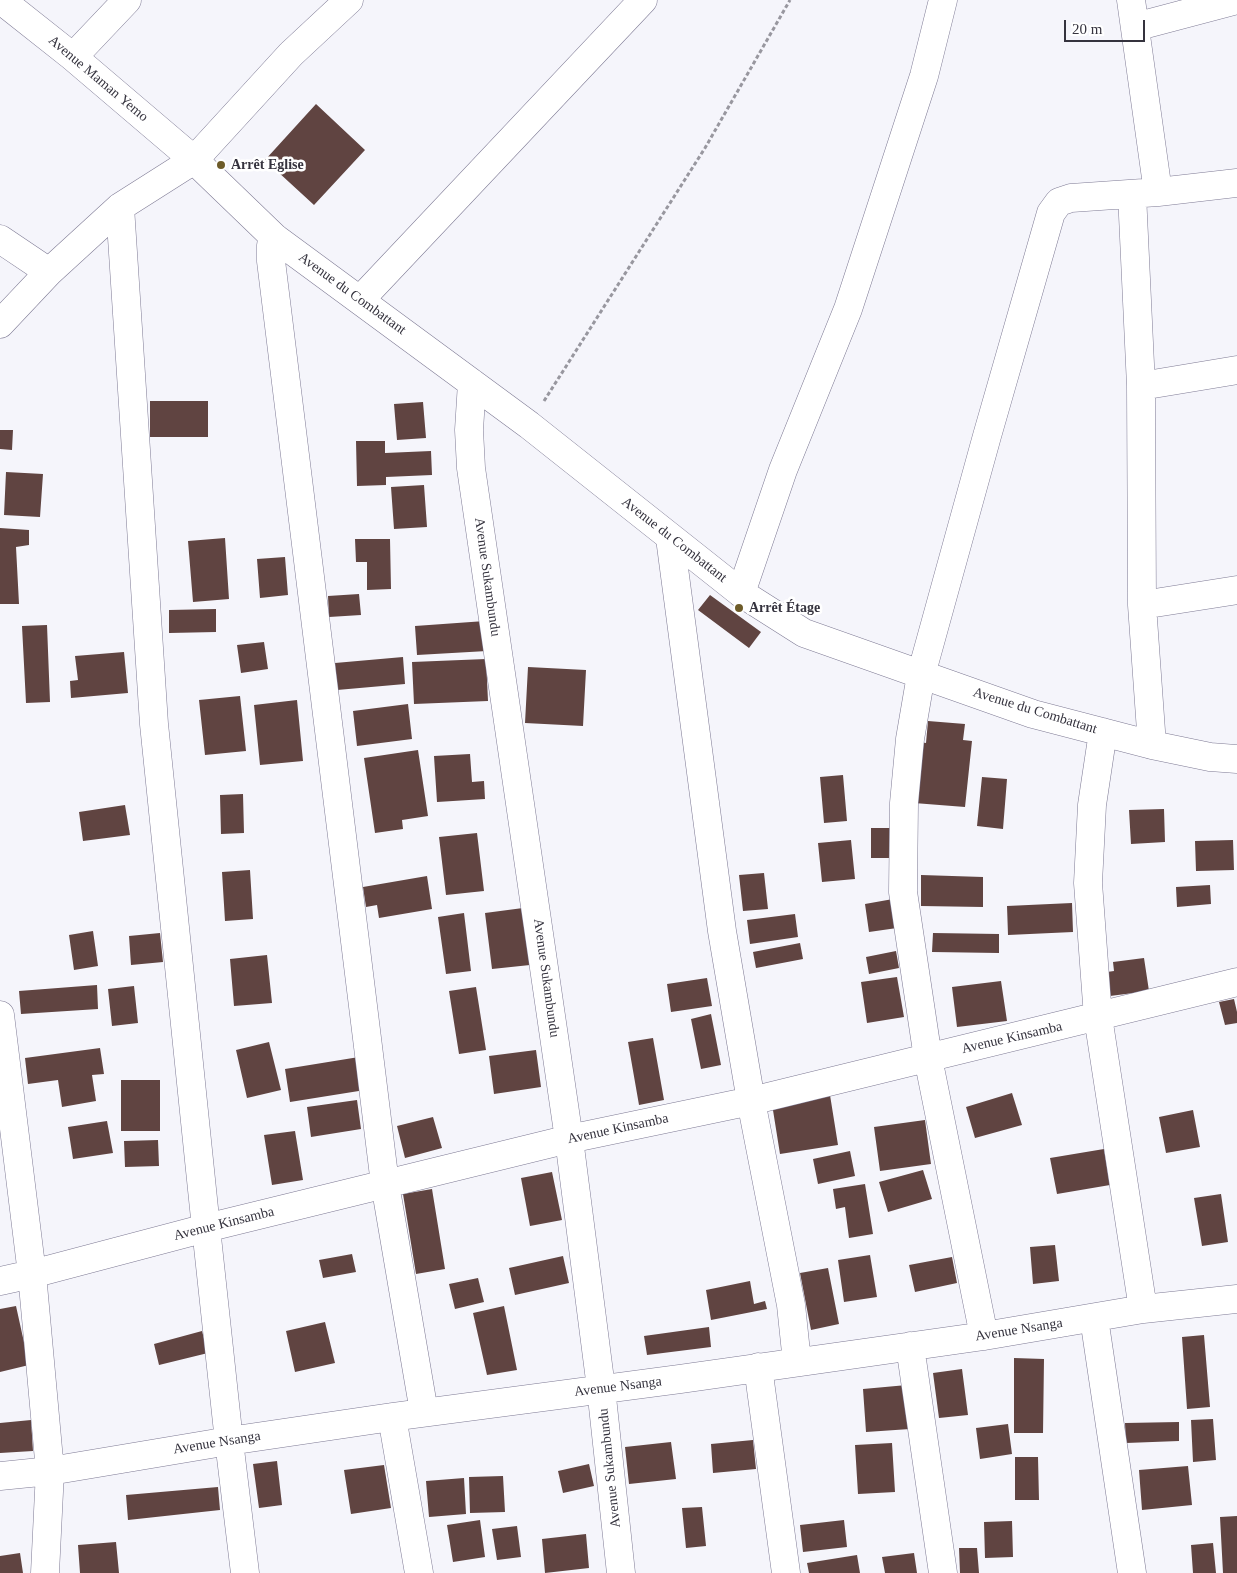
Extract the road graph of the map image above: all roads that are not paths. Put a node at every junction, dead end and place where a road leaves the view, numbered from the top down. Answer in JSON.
{"nodes":[{"id":1,"x":1,"y":0,"type":"edge"},
{"id":2,"x":127,"y":0,"type":"edge"},
{"id":3,"x":349,"y":0,"type":"edge"},
{"id":4,"x":643,"y":0,"type":"edge"},
{"id":5,"x":943,"y":0,"type":"edge"},
{"id":6,"x":1131,"y":0,"type":"edge"},
{"id":7,"x":1237,"y":0,"type":"edge"},
{"id":8,"x":1135,"y":27,"type":"junction"},
{"id":9,"x":73,"y":57,"type":"junction"},
{"id":10,"x":194,"y":160,"type":"junction"},
{"id":11,"x":1237,"y":183,"type":"edge"},
{"id":12,"x":1158,"y":192,"type":"junction"},
{"id":13,"x":1132,"y":194,"type":"junction"},
{"id":14,"x":120,"y":207,"type":"junction"},
{"id":15,"x":0,"y":238,"type":"edge"},
{"id":16,"x":276,"y":238,"type":"junction"},
{"id":17,"x":49,"y":272,"type":"junction"},
{"id":18,"x":360,"y":300,"type":"junction"},
{"id":19,"x":0,"y":324,"type":"edge"},
{"id":20,"x":1237,"y":370,"type":"edge"},
{"id":21,"x":472,"y":383,"type":"junction"},
{"id":22,"x":1141,"y":386,"type":"junction"},
{"id":23,"x":670,"y":538,"type":"junction"},
{"id":24,"x":1237,"y":590,"type":"edge"},
{"id":25,"x":741,"y":593,"type":"junction"},
{"id":26,"x":1142,"y":605,"type":"junction"},
{"id":27,"x":921,"y":675,"type":"junction"},
{"id":28,"x":1103,"y":732,"type":"junction"},
{"id":29,"x":1152,"y":745,"type":"junction"},
{"id":30,"x":1237,"y":759,"type":"edge"},
{"id":31,"x":1237,"y":982,"type":"edge"},
{"id":32,"x":0,"y":1015,"type":"edge"},
{"id":33,"x":1098,"y":1017,"type":"junction"},
{"id":34,"x":928,"y":1058,"type":"junction"},
{"id":35,"x":751,"y":1101,"type":"junction"},
{"id":36,"x":569,"y":1139,"type":"junction"},
{"id":37,"x":385,"y":1184,"type":"junction"},
{"id":38,"x":206,"y":1228,"type":"junction"},
{"id":39,"x":32,"y":1274,"type":"junction"},
{"id":40,"x":0,"y":1281,"type":"edge"},
{"id":41,"x":1237,"y":1299,"type":"edge"},
{"id":42,"x":1143,"y":1309,"type":"junction"},
{"id":43,"x":1094,"y":1318,"type":"junction"},
{"id":44,"x":984,"y":1336,"type":"junction"},
{"id":45,"x":910,"y":1346,"type":"junction"},
{"id":46,"x":797,"y":1362,"type":"junction"},
{"id":47,"x":758,"y":1367,"type":"junction"},
{"id":48,"x":601,"y":1388,"type":"junction"},
{"id":49,"x":424,"y":1412,"type":"junction"},
{"id":50,"x":392,"y":1417,"type":"junction"},
{"id":51,"x":229,"y":1441,"type":"junction"},
{"id":52,"x":50,"y":1471,"type":"junction"},
{"id":53,"x":0,"y":1476,"type":"edge"},
{"id":54,"x":45,"y":1573,"type":"edge"},
{"id":55,"x":245,"y":1573,"type":"edge"},
{"id":56,"x":419,"y":1573,"type":"edge"},
{"id":57,"x":622,"y":1573,"type":"edge"},
{"id":58,"x":786,"y":1573,"type":"edge"},
{"id":59,"x":943,"y":1573,"type":"edge"},
{"id":60,"x":1132,"y":1573,"type":"edge"}],
"edges":[{"from":1,"to":9,"type":"street","name":"Avenue Maman Yemo"},
{"from":2,"to":9,"type":"street"},
{"from":3,"to":10,"type":"street"},
{"from":4,"to":18,"type":"street"},
{"from":5,"to":25,"type":"street"},
{"from":6,"to":8,"type":"street"},
{"from":7,"to":8,"type":"street"},
{"from":8,"to":12,"type":"street"},
{"from":9,"to":10,"type":"street","name":"Avenue Maman Yemo"},
{"from":10,"to":14,"type":"street"},
{"from":10,"to":16,"type":"street","name":"Avenue du Combattant"},
{"from":11,"to":12,"type":"street"},
{"from":12,"to":13,"type":"street"},
{"from":13,"to":22,"type":"street"},
{"from":13,"to":27,"type":"street"},
{"from":14,"to":17,"type":"street"},
{"from":14,"to":38,"type":"street"},
{"from":15,"to":17,"type":"street"},
{"from":16,"to":18,"type":"street","name":"Avenue du Combattant"},
{"from":16,"to":37,"type":"street"},
{"from":17,"to":19,"type":"street"},
{"from":18,"to":21,"type":"street","name":"Avenue du Combattant"},
{"from":20,"to":22,"type":"street"},
{"from":21,"to":23,"type":"street","name":"Avenue du Combattant"},
{"from":21,"to":36,"type":"street","name":"Avenue Sukambundu"},
{"from":22,"to":26,"type":"street"},
{"from":23,"to":25,"type":"street","name":"Avenue du Combattant"},
{"from":23,"to":35,"type":"street"},
{"from":24,"to":26,"type":"street"},
{"from":25,"to":27,"type":"street","name":"Avenue du Combattant"},
{"from":26,"to":29,"type":"street"},
{"from":27,"to":28,"type":"street","name":"Avenue du Combattant"},
{"from":27,"to":34,"type":"street"},
{"from":28,"to":29,"type":"street","name":"Avenue du Combattant"},
{"from":28,"to":33,"type":"street"},
{"from":29,"to":30,"type":"street","name":"Avenue du Combattant"},
{"from":31,"to":33,"type":"street","name":"Avenue Kinsamba"},
{"from":32,"to":39,"type":"street"},
{"from":33,"to":34,"type":"street","name":"Avenue Kinsamba"},
{"from":33,"to":42,"type":"street"},
{"from":34,"to":35,"type":"street","name":"Avenue Kinsamba"},
{"from":34,"to":44,"type":"street"},
{"from":35,"to":36,"type":"street","name":"Avenue Kinsamba"},
{"from":35,"to":46,"type":"street"},
{"from":36,"to":37,"type":"street","name":"Avenue Kinsamba"},
{"from":36,"to":48,"type":"street","name":"Avenue Sukambundu"},
{"from":37,"to":38,"type":"street","name":"Avenue Kinsamba"},
{"from":37,"to":49,"type":"street"},
{"from":38,"to":39,"type":"street","name":"Avenue Kinsamba"},
{"from":38,"to":51,"type":"street"},
{"from":39,"to":40,"type":"street","name":"Avenue Kinsamba"},
{"from":39,"to":52,"type":"street"},
{"from":41,"to":42,"type":"street","name":"Avenue Nsanga"},
{"from":42,"to":43,"type":"street","name":"Avenue Nsanga"},
{"from":43,"to":44,"type":"street","name":"Avenue Nsanga"},
{"from":43,"to":60,"type":"street"},
{"from":44,"to":45,"type":"street","name":"Avenue Nsanga"},
{"from":45,"to":46,"type":"street","name":"Avenue Nsanga"},
{"from":45,"to":59,"type":"street"},
{"from":46,"to":47,"type":"street","name":"Avenue Nsanga"},
{"from":47,"to":48,"type":"street","name":"Avenue Nsanga"},
{"from":47,"to":58,"type":"street"},
{"from":48,"to":49,"type":"street","name":"Avenue Nsanga"},
{"from":48,"to":57,"type":"street","name":"Avenue Sukambundu"},
{"from":49,"to":50,"type":"street","name":"Avenue Nsanga"},
{"from":50,"to":51,"type":"street","name":"Avenue Nsanga"},
{"from":50,"to":56,"type":"street"},
{"from":51,"to":52,"type":"street","name":"Avenue Nsanga"},
{"from":51,"to":55,"type":"street"},
{"from":52,"to":53,"type":"street","name":"Avenue Nsanga"},
{"from":52,"to":54,"type":"street"}]}
